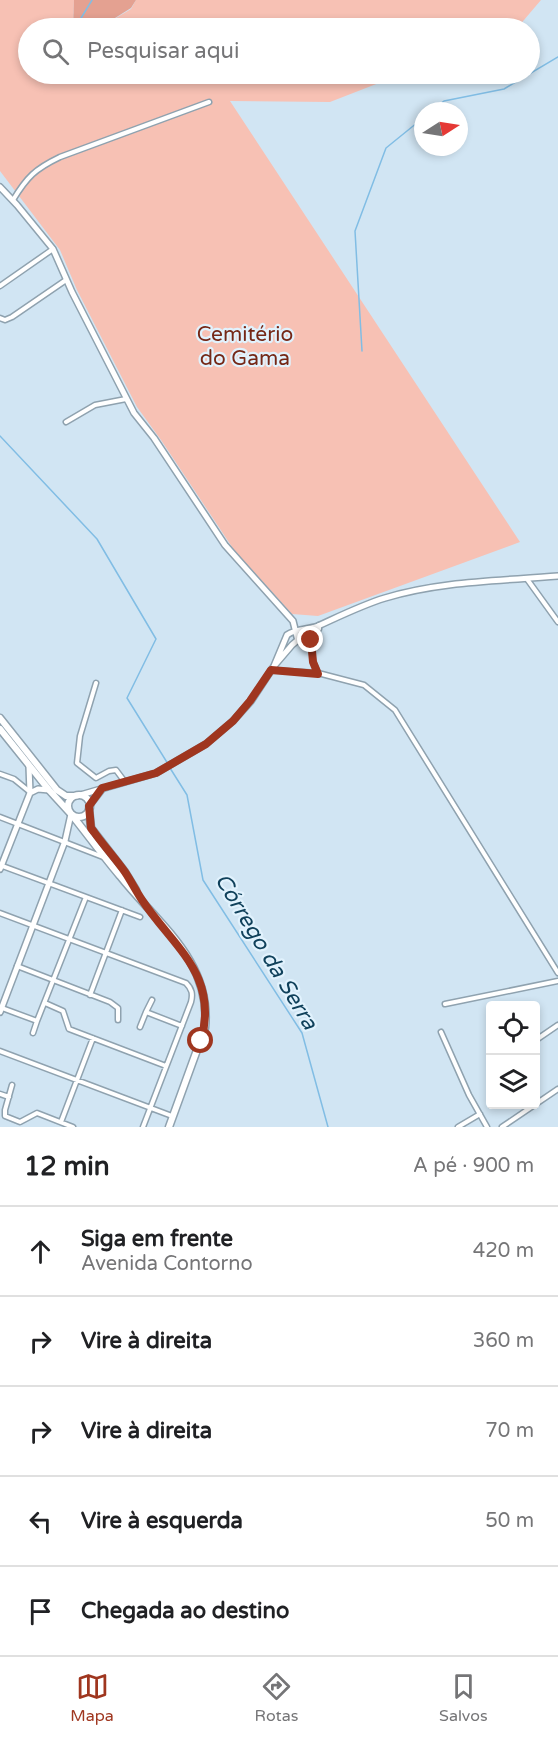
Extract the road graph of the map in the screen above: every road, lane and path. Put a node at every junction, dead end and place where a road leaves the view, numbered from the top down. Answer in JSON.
{"nodes":[{"id":1,"x":209,"y":102,"type":"dead end"},
{"id":2,"x":0,"y":187,"type":"edge"},
{"id":3,"x":13,"y":200,"type":"junction"},
{"id":4,"x":53,"y":249,"type":"junction"},
{"id":5,"x":66,"y":280,"type":"junction"},
{"id":6,"x":0,"y":286,"type":"edge"},
{"id":7,"x":0,"y":318,"type":"edge"},
{"id":8,"x":126,"y":399,"type":"junction"},
{"id":9,"x":66,"y":422,"type":"dead end"},
{"id":10,"x":558,"y":576,"type":"edge"},
{"id":11,"x":527,"y":579,"type":"junction"},
{"id":12,"x":558,"y":622,"type":"edge"},
{"id":13,"x":316,"y":626,"type":"junction"},
{"id":14,"x":295,"y":631,"type":"junction"},
{"id":15,"x":286,"y":638,"type":"junction"},
{"id":16,"x":298,"y":641,"type":"junction"},
{"id":17,"x":292,"y":645,"type":"junction"},
{"id":18,"x":273,"y":668,"type":"junction"},
{"id":19,"x":318,"y":674,"type":"junction"},
{"id":20,"x":96,"y":683,"type":"dead end"},
{"id":21,"x":0,"y":718,"type":"edge"},
{"id":22,"x":0,"y":729,"type":"edge"},
{"id":23,"x":28,"y":765,"type":"junction"},
{"id":24,"x":0,"y":774,"type":"edge"},
{"id":25,"x":125,"y":782,"type":"junction"},
{"id":26,"x":102,"y":788,"type":"junction"},
{"id":27,"x":49,"y":790,"type":"junction"},
{"id":28,"x":30,"y":793,"type":"junction"},
{"id":29,"x":76,"y":796,"type":"junction"},
{"id":30,"x":89,"y":807,"type":"junction"},
{"id":31,"x":71,"y":813,"type":"junction"},
{"id":32,"x":0,"y":817,"type":"edge"},
{"id":33,"x":18,"y":824,"type":"junction"},
{"id":34,"x":65,"y":841,"type":"junction"},
{"id":35,"x":106,"y":859,"type":"junction"},
{"id":36,"x":1,"y":866,"type":"edge"},
{"id":37,"x":48,"y":883,"type":"junction"},
{"id":38,"x":86,"y":897,"type":"junction"},
{"id":39,"x":142,"y":901,"type":"junction"},
{"id":40,"x":122,"y":910,"type":"junction"},
{"id":41,"x":0,"y":913,"type":"edge"},
{"id":42,"x":140,"y":917,"type":"dead end"},
{"id":43,"x":33,"y":924,"type":"junction"},
{"id":44,"x":69,"y":938,"type":"junction"},
{"id":45,"x":106,"y":953,"type":"junction"},
{"id":46,"x":17,"y":966,"type":"junction"},
{"id":47,"x":558,"y":972,"type":"edge"},
{"id":48,"x":53,"y":980,"type":"junction"},
{"id":49,"x":558,"y":981,"type":"edge"},
{"id":50,"x":90,"y":995,"type":"junction"},
{"id":51,"x":152,"y":1000,"type":"dead end"},
{"id":52,"x":45,"y":1003,"type":"junction"},
{"id":53,"x":445,"y":1004,"type":"dead end"},
{"id":54,"x":1,"y":1010,"type":"edge"},
{"id":55,"x":146,"y":1012,"type":"junction"},
{"id":56,"x":118,"y":1020,"type":"dead end"},
{"id":57,"x":38,"y":1021,"type":"junction"},
{"id":58,"x":558,"y":1025,"type":"edge"},
{"id":59,"x":182,"y":1026,"type":"junction"},
{"id":60,"x":140,"y":1027,"type":"dead end"},
{"id":61,"x":441,"y":1032,"type":"dead end"},
{"id":62,"x":33,"y":1033,"type":"dead end"},
{"id":63,"x":540,"y":1037,"type":"edge"},
{"id":64,"x":93,"y":1038,"type":"junction"},
{"id":65,"x":0,"y":1051,"type":"edge"},
{"id":66,"x":166,"y":1066,"type":"junction"},
{"id":67,"x":76,"y":1079,"type":"junction"},
{"id":68,"x":12,"y":1085,"type":"dead end"},
{"id":69,"x":558,"y":1089,"type":"edge"},
{"id":70,"x":0,"y":1094,"type":"edge"},
{"id":71,"x":9,"y":1097,"type":"junction"},
{"id":72,"x":150,"y":1108,"type":"junction"},
{"id":73,"x":480,"y":1114,"type":"junction"},
{"id":74,"x":173,"y":1116,"type":"junction"},
{"id":75,"x":61,"y":1122,"type":"junction"},
{"id":76,"x":73,"y":1127,"type":"edge"},
{"id":77,"x":143,"y":1127,"type":"edge"},
{"id":78,"x":169,"y":1127,"type":"edge"},
{"id":79,"x":458,"y":1127,"type":"edge"},
{"id":80,"x":488,"y":1127,"type":"edge"},
{"id":81,"x":502,"y":1127,"type":"edge"}],
"edges":[{"from":1,"to":3,"type":"street"},
{"from":2,"to":3,"type":"street"},
{"from":3,"to":4,"type":"street"},
{"from":4,"to":5,"type":"street"},
{"from":4,"to":6,"type":"street"},
{"from":5,"to":7,"type":"street"},
{"from":5,"to":8,"type":"street"},
{"from":8,"to":9,"type":"street"},
{"from":8,"to":14,"type":"street"},
{"from":10,"to":11,"type":"street"},
{"from":11,"to":12,"type":"street"},
{"from":11,"to":13,"type":"street"},
{"from":13,"to":14,"type":"street"},
{"from":13,"to":16,"type":"street"},
{"from":13,"to":19,"type":"street"},
{"from":14,"to":15,"type":"street"},
{"from":14,"to":16,"type":"street"},
{"from":15,"to":17,"type":"street"},
{"from":15,"to":18,"type":"street"},
{"from":16,"to":17,"type":"street"},
{"from":17,"to":18,"type":"street"},
{"from":18,"to":19,"type":"street"},
{"from":18,"to":25,"type":"street"},
{"from":19,"to":47,"type":"street"},
{"from":20,"to":25,"type":"street"},
{"from":21,"to":29,"type":"main road"},
{"from":22,"to":23,"type":"main road"},
{"from":23,"to":27,"type":"main road"},
{"from":23,"to":28,"type":"street"},
{"from":24,"to":28,"type":"street"},
{"from":25,"to":26,"type":"street"},
{"from":26,"to":29,"type":"street"},
{"from":26,"to":30,"type":"street"},
{"from":27,"to":28,"type":"street"},
{"from":27,"to":31,"type":"main road"},
{"from":28,"to":33,"type":"street"},
{"from":29,"to":30,"type":"main road"},
{"from":29,"to":31,"type":"main road"},
{"from":30,"to":31,"type":"main road"},
{"from":30,"to":39,"type":"main road"},
{"from":31,"to":34,"type":"street"},
{"from":31,"to":35,"type":"main road"},
{"from":32,"to":33,"type":"street"},
{"from":33,"to":34,"type":"street"},
{"from":33,"to":36,"type":"street"},
{"from":34,"to":35,"type":"street"},
{"from":34,"to":37,"type":"street"},
{"from":35,"to":39,"type":"main road"},
{"from":36,"to":37,"type":"street"},
{"from":37,"to":38,"type":"street"},
{"from":37,"to":43,"type":"street"},
{"from":38,"to":40,"type":"street"},
{"from":38,"to":44,"type":"street"},
{"from":39,"to":74,"type":"main road"},
{"from":40,"to":42,"type":"street"},
{"from":40,"to":45,"type":"street"},
{"from":41,"to":43,"type":"street"},
{"from":43,"to":44,"type":"street"},
{"from":43,"to":46,"type":"street"},
{"from":44,"to":45,"type":"street"},
{"from":44,"to":48,"type":"street"},
{"from":45,"to":50,"type":"street"},
{"from":45,"to":59,"type":"street"},
{"from":46,"to":48,"type":"street"},
{"from":46,"to":54,"type":"street"},
{"from":48,"to":50,"type":"street"},
{"from":48,"to":52,"type":"street"},
{"from":49,"to":53,"type":"street"},
{"from":50,"to":56,"type":"street"},
{"from":51,"to":55,"type":"street"},
{"from":52,"to":57,"type":"street"},
{"from":52,"to":64,"type":"street"},
{"from":54,"to":57,"type":"street"},
{"from":55,"to":59,"type":"street"},
{"from":55,"to":60,"type":"street"},
{"from":57,"to":62,"type":"street"},
{"from":58,"to":63,"type":"street"},
{"from":59,"to":66,"type":"street"},
{"from":61,"to":73,"type":"street"},
{"from":64,"to":66,"type":"street"},
{"from":64,"to":67,"type":"street"},
{"from":65,"to":67,"type":"street"},
{"from":66,"to":72,"type":"street"},
{"from":67,"to":72,"type":"street"},
{"from":67,"to":75,"type":"street"},
{"from":68,"to":71,"type":"street"},
{"from":69,"to":81,"type":"street"},
{"from":70,"to":71,"type":"street"},
{"from":71,"to":75,"type":"street"},
{"from":72,"to":74,"type":"street"},
{"from":72,"to":77,"type":"street"},
{"from":73,"to":79,"type":"street"},
{"from":73,"to":80,"type":"street"},
{"from":74,"to":78,"type":"main road"},
{"from":75,"to":76,"type":"street"}]}
